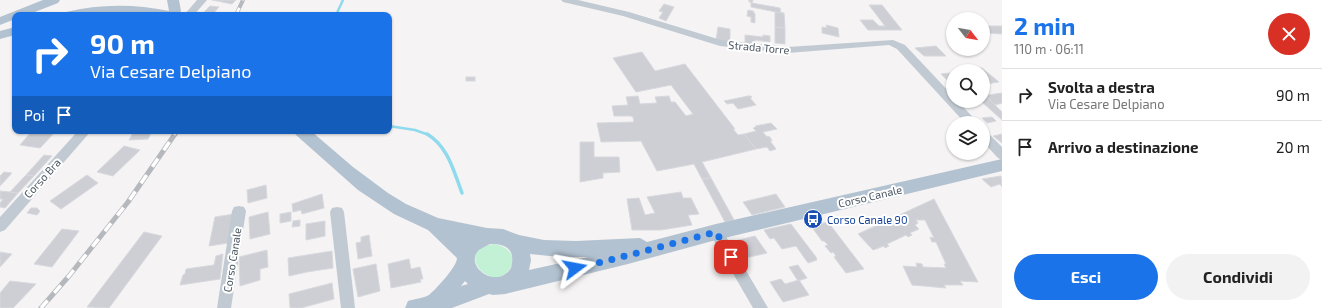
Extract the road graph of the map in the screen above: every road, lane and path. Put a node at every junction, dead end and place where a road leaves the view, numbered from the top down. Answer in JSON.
{"nodes":[{"id":1,"x":54,"y":0,"type":"edge"},
{"id":2,"x":163,"y":0,"type":"edge"},
{"id":3,"x":202,"y":0,"type":"edge"},
{"id":4,"x":566,"y":0,"type":"edge"},
{"id":5,"x":174,"y":10,"type":"edge"},
{"id":6,"x":24,"y":12,"type":"edge"},
{"id":7,"x":84,"y":12,"type":"edge"},
{"id":8,"x":192,"y":12,"type":"edge"},
{"id":9,"x":12,"y":16,"type":"edge"},
{"id":10,"x":0,"y":21,"type":"edge"},
{"id":11,"x":12,"y":32,"type":"edge"},
{"id":12,"x":0,"y":35,"type":"edge"},
{"id":13,"x":965,"y":116,"type":"edge"},
{"id":14,"x":82,"y":134,"type":"edge"},
{"id":15,"x":304,"y":134,"type":"edge"},
{"id":16,"x":990,"y":142,"type":"edge"},
{"id":17,"x":1002,"y":155,"type":"edge"},
{"id":18,"x":1002,"y":165,"type":"edge"},
{"id":19,"x":239,"y":211,"type":"dead end"},
{"id":20,"x":337,"y":212,"type":"dead end"},
{"id":21,"x":435,"y":225,"type":"junction"},
{"id":22,"x":0,"y":226,"type":"edge"},
{"id":23,"x":716,"y":232,"type":"junction"},
{"id":24,"x":487,"y":236,"type":"junction"},
{"id":25,"x":513,"y":242,"type":"junction"},
{"id":26,"x":668,"y":244,"type":"junction"},
{"id":27,"x":465,"y":260,"type":"junction"},
{"id":28,"x":497,"y":285,"type":"junction"},
{"id":29,"x":435,"y":302,"type":"junction"},
{"id":30,"x":224,"y":308,"type":"edge"},
{"id":31,"x":348,"y":308,"type":"edge"},
{"id":32,"x":415,"y":308,"type":"edge"},
{"id":33,"x":761,"y":308,"type":"edge"}],
"edges":[{"from":1,"to":6,"type":"main road"},
{"from":2,"to":5,"type":"main road"},
{"from":3,"to":8,"type":"street"},
{"from":4,"to":13,"type":"street","name":"Strada Torre"},
{"from":5,"to":7,"type":"main road"},
{"from":9,"to":10,"type":"main road"},
{"from":11,"to":12,"type":"main road"},
{"from":14,"to":22,"type":"street","name":"Corso Bra"},
{"from":15,"to":21,"type":"main road"},
{"from":16,"to":17,"type":"street"},
{"from":18,"to":23,"type":"main road","name":"Corso Canale"},
{"from":19,"to":30,"type":"street","name":"Corso Canale"},
{"from":20,"to":31,"type":"street"},
{"from":21,"to":24,"type":"main road"},
{"from":21,"to":27,"type":"main road"},
{"from":23,"to":26,"type":"main road","name":"Corso Canale"},
{"from":23,"to":33,"type":"street"},
{"from":24,"to":25,"type":"main road"},
{"from":24,"to":27,"type":"main road"},
{"from":25,"to":26,"type":"main road","name":"Corso Canale"},
{"from":25,"to":28,"type":"main road"},
{"from":26,"to":28,"type":"main road","name":"Corso Canale"},
{"from":27,"to":28,"type":"main road"},
{"from":27,"to":29,"type":"main road","name":"Corso Canale"},
{"from":28,"to":29,"type":"main road","name":"Corso Canale"},
{"from":29,"to":32,"type":"main road","name":"Corso Canale"}]}
